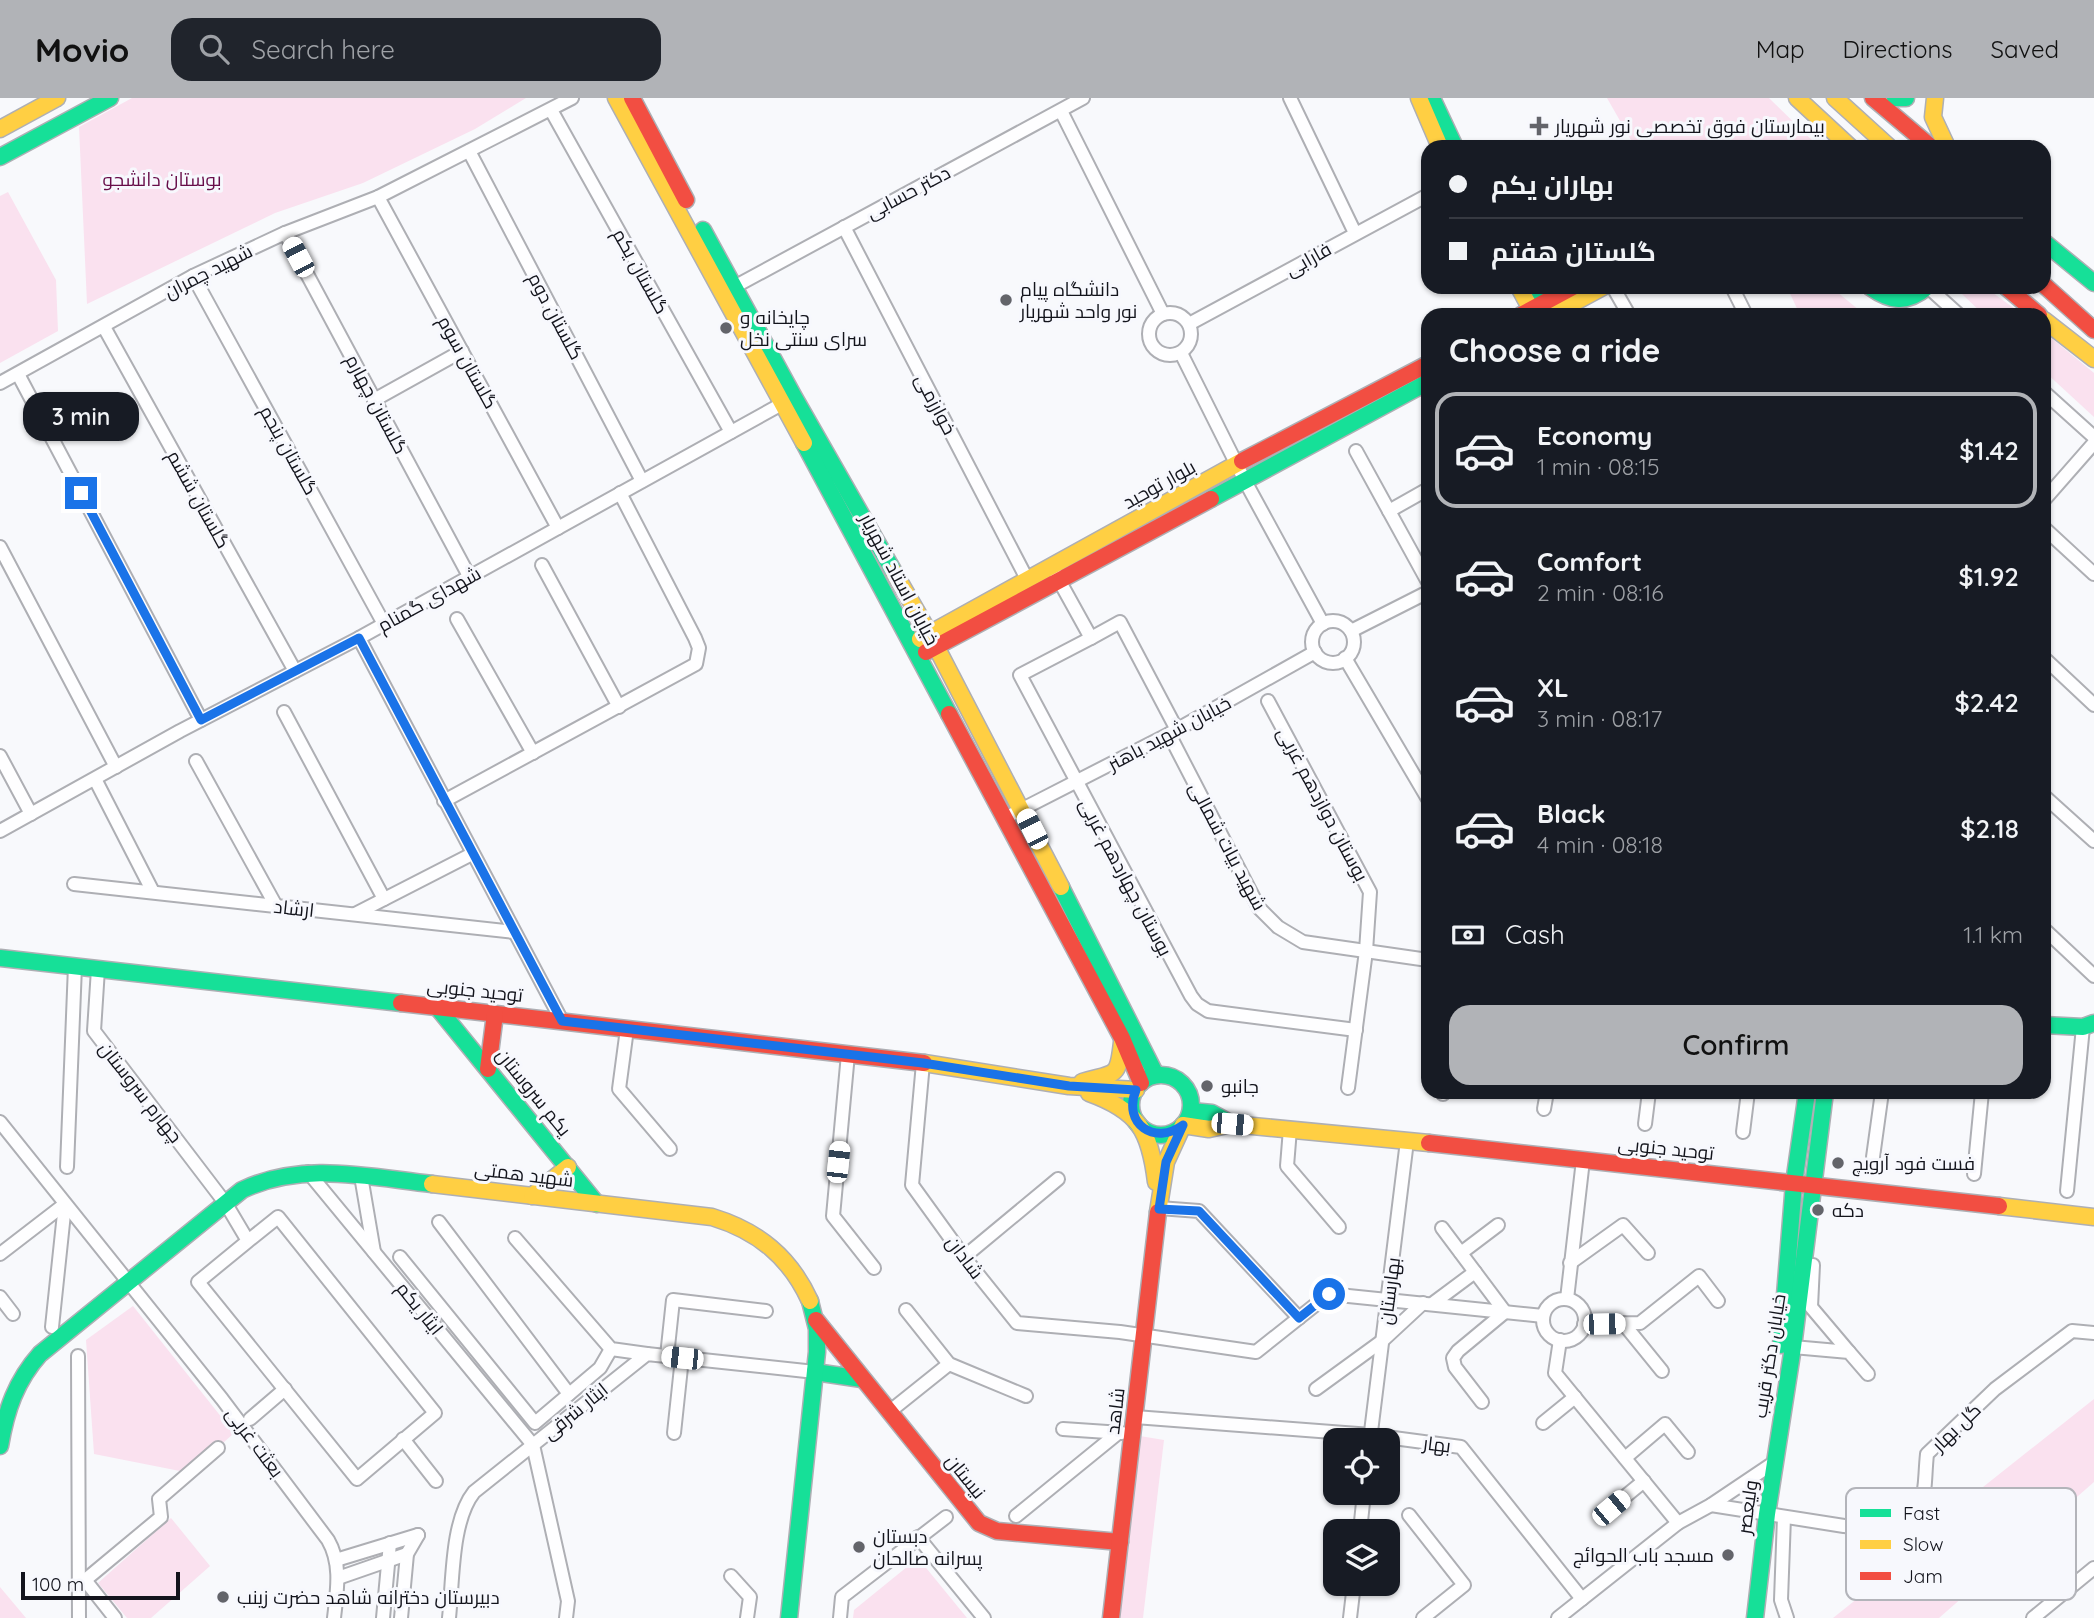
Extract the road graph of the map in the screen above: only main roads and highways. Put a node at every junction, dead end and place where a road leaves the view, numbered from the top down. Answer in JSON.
{"nodes":[{"id":1,"x":57,"y":98,"type":"edge"},
{"id":2,"x":110,"y":98,"type":"edge"},
{"id":3,"x":616,"y":98,"type":"edge"},
{"id":4,"x":632,"y":98,"type":"edge"},
{"id":5,"x":1419,"y":98,"type":"edge"},
{"id":6,"x":1432,"y":98,"type":"edge"},
{"id":7,"x":1835,"y":98,"type":"edge"},
{"id":8,"x":1873,"y":98,"type":"edge"},
{"id":9,"x":1895,"y":98,"type":"edge"},
{"id":10,"x":1906,"y":98,"type":"edge"},
{"id":11,"x":1935,"y":98,"type":"edge"},
{"id":12,"x":1803,"y":104,"type":"edge"},
{"id":13,"x":0,"y":129,"type":"edge"},
{"id":14,"x":1437,"y":140,"type":"edge"},
{"id":15,"x":1452,"y":140,"type":"edge"},
{"id":16,"x":1832,"y":140,"type":"edge"},
{"id":17,"x":1842,"y":140,"type":"edge"},
{"id":18,"x":1881,"y":140,"type":"edge"},
{"id":19,"x":1923,"y":140,"type":"edge"},
{"id":20,"x":1943,"y":140,"type":"edge"},
{"id":21,"x":0,"y":157,"type":"edge"},
{"id":22,"x":2051,"y":248,"type":"edge"},
{"id":23,"x":2094,"y":283,"type":"edge"},
{"id":24,"x":2051,"y":291,"type":"edge"},
{"id":25,"x":1563,"y":294,"type":"edge"},
{"id":26,"x":1585,"y":294,"type":"edge"},
{"id":27,"x":1877,"y":294,"type":"edge"},
{"id":28,"x":1881,"y":294,"type":"edge"},
{"id":29,"x":1917,"y":294,"type":"edge"},
{"id":30,"x":2014,"y":294,"type":"edge"},
{"id":31,"x":1544,"y":308,"type":"edge"},
{"id":32,"x":1549,"y":308,"type":"edge"},
{"id":33,"x":1889,"y":308,"type":"edge"},
{"id":34,"x":2031,"y":308,"type":"edge"},
{"id":35,"x":2051,"y":325,"type":"edge"},
{"id":36,"x":2094,"y":330,"type":"edge"},
{"id":37,"x":2094,"y":359,"type":"edge"},
{"id":38,"x":1421,"y":368,"type":"edge"},
{"id":39,"x":1421,"y":386,"type":"edge"},
{"id":40,"x":789,"y":400,"type":"junction"},
{"id":41,"x":1055,"y":574,"type":"junction"},
{"id":42,"x":932,"y":640,"type":"junction"},
{"id":43,"x":914,"y":650,"type":"junction"},
{"id":44,"x":1009,"y":790,"type":"junction"},
{"id":45,"x":993,"y":798,"type":"junction"},
{"id":46,"x":1034,"y":834,"type":"junction"},
{"id":47,"x":1014,"y":837,"type":"junction"},
{"id":48,"x":0,"y":958,"type":"edge"},
{"id":49,"x":438,"y":1007,"type":"junction"},
{"id":50,"x":495,"y":1014,"type":"junction"},
{"id":51,"x":2051,"y":1025,"type":"edge"},
{"id":52,"x":2089,"y":1025,"type":"edge"},
{"id":53,"x":1122,"y":1038,"type":"junction"},
{"id":54,"x":488,"y":1069,"type":"junction"},
{"id":55,"x":1144,"y":1083,"type":"junction"},
{"id":56,"x":1069,"y":1086,"type":"junction"},
{"id":57,"x":1806,"y":1099,"type":"edge"},
{"id":58,"x":1824,"y":1099,"type":"edge"},
{"id":59,"x":1187,"y":1118,"type":"junction"},
{"id":60,"x":1137,"y":1120,"type":"junction"},
{"id":61,"x":568,"y":1167,"type":"junction"},
{"id":62,"x":1794,"y":1183,"type":"junction"},
{"id":63,"x":1812,"y":1186,"type":"junction"},
{"id":64,"x":532,"y":1196,"type":"junction"},
{"id":65,"x":597,"y":1204,"type":"junction"},
{"id":66,"x":1159,"y":1209,"type":"junction"},
{"id":67,"x":2094,"y":1217,"type":"edge"},
{"id":68,"x":816,"y":1320,"type":"junction"},
{"id":69,"x":814,"y":1372,"type":"junction"},
{"id":70,"x":862,"y":1379,"type":"junction"},
{"id":71,"x":1776,"y":1443,"type":"junction"},
{"id":72,"x":0,"y":1446,"type":"edge"},
{"id":73,"x":1120,"y":1542,"type":"junction"},
{"id":74,"x":789,"y":1618,"type":"edge"},
{"id":75,"x":1111,"y":1618,"type":"edge"},
{"id":76,"x":1755,"y":1618,"type":"edge"}],
"edges":[{"from":1,"to":13,"type":"main road"},
{"from":2,"to":21,"type":"main road"},
{"from":3,"to":40,"type":"main road","name":"خیابان استاد شهریار"},
{"from":4,"to":40,"type":"main road","name":"خیابان استاد شهریار"},
{"from":5,"to":14,"type":"main road"},
{"from":6,"to":15,"type":"main road"},
{"from":7,"to":18,"type":"main road"},
{"from":8,"to":19,"type":"main road"},
{"from":9,"to":10,"type":"main road"},
{"from":11,"to":20,"type":"main road"},
{"from":12,"to":16,"type":"main road"},
{"from":12,"to":17,"type":"main road"},
{"from":22,"to":23,"type":"main road"},
{"from":24,"to":36,"type":"main road"},
{"from":25,"to":31,"type":"main road"},
{"from":26,"to":32,"type":"main road"},
{"from":27,"to":33,"type":"main road"},
{"from":28,"to":29,"type":"main road"},
{"from":30,"to":34,"type":"main road"},
{"from":35,"to":37,"type":"main road"},
{"from":38,"to":41,"type":"main road","name":"بلوار توحید"},
{"from":39,"to":41,"type":"main road","name":"بلوار توحید"},
{"from":40,"to":42,"type":"main road","name":"خیابان استاد شهریار"},
{"from":40,"to":43,"type":"main road","name":"خیابان استاد شهریار"},
{"from":41,"to":42,"type":"main road","name":"بلوار توحید"},
{"from":41,"to":42,"type":"main road","name":"بلوار توحید"},
{"from":42,"to":43,"type":"main road","name":"بلوار توحید"},
{"from":42,"to":44,"type":"main road","name":"خیابان استاد شهریار"},
{"from":43,"to":45,"type":"main road","name":"خیابان استاد شهریار"},
{"from":44,"to":45,"type":"main road"},
{"from":44,"to":46,"type":"main road","name":"خیابان استاد شهریار"},
{"from":45,"to":47,"type":"main road","name":"خیابان استاد شهریار"},
{"from":46,"to":47,"type":"main road"},
{"from":46,"to":55,"type":"main road","name":"خیابان استاد شهریار"},
{"from":47,"to":53,"type":"main road","name":"خیابان استاد شهریار"},
{"from":48,"to":49,"type":"main road","name":"توحید جنوبی"},
{"from":49,"to":50,"type":"main road","name":"توحید جنوبی"},
{"from":49,"to":54,"type":"main road","name":"یکم سروستان"},
{"from":50,"to":54,"type":"main road"},
{"from":50,"to":56,"type":"main road","name":"توحید جنوبی"},
{"from":51,"to":52,"type":"main road"},
{"from":53,"to":55,"type":"main road","name":"خیابان استاد شهریار"},
{"from":53,"to":56,"type":"main road"},
{"from":54,"to":61,"type":"main road","name":"یکم سروستان"},
{"from":55,"to":56,"type":"main road","name":"توحید جنوبی"},
{"from":55,"to":59,"type":"main road"},
{"from":55,"to":60,"type":"main road"},
{"from":56,"to":60,"type":"main road","name":"توحید جنوبی"},
{"from":57,"to":62,"type":"main road","name":"خیابان دکتر قریب"},
{"from":58,"to":63,"type":"main road","name":"خیابان دکتر قریب"},
{"from":59,"to":60,"type":"main road"},
{"from":59,"to":62,"type":"main road","name":"توحید جنوبی"},
{"from":59,"to":66,"type":"main road"},
{"from":60,"to":66,"type":"main road"},
{"from":61,"to":64,"type":"main road"},
{"from":61,"to":65,"type":"main road","name":"یکم سروستان"},
{"from":62,"to":63,"type":"main road","name":"توحید جنوبی"},
{"from":62,"to":71,"type":"main road","name":"خیابان دکتر قریب"},
{"from":63,"to":67,"type":"main road","name":"توحید جنوبی"},
{"from":63,"to":71,"type":"main road","name":"خیابان دکتر قریب"},
{"from":64,"to":65,"type":"main road","name":"شهید همتی"},
{"from":64,"to":72,"type":"main road","name":"شهید همتی"},
{"from":65,"to":68,"type":"main road","name":"شهید همتی"},
{"from":66,"to":73,"type":"main road","name":"شاهد"},
{"from":68,"to":69,"type":"main road","name":"شهید همتی"},
{"from":68,"to":70,"type":"main road","name":"نيستان"},
{"from":69,"to":70,"type":"main road"},
{"from":69,"to":74,"type":"main road","name":"شهید همتی"},
{"from":70,"to":73,"type":"main road","name":"نيستان"},
{"from":71,"to":76,"type":"main road","name":"ولیعصر"},
{"from":73,"to":75,"type":"main road","name":"شاهد"}]}
